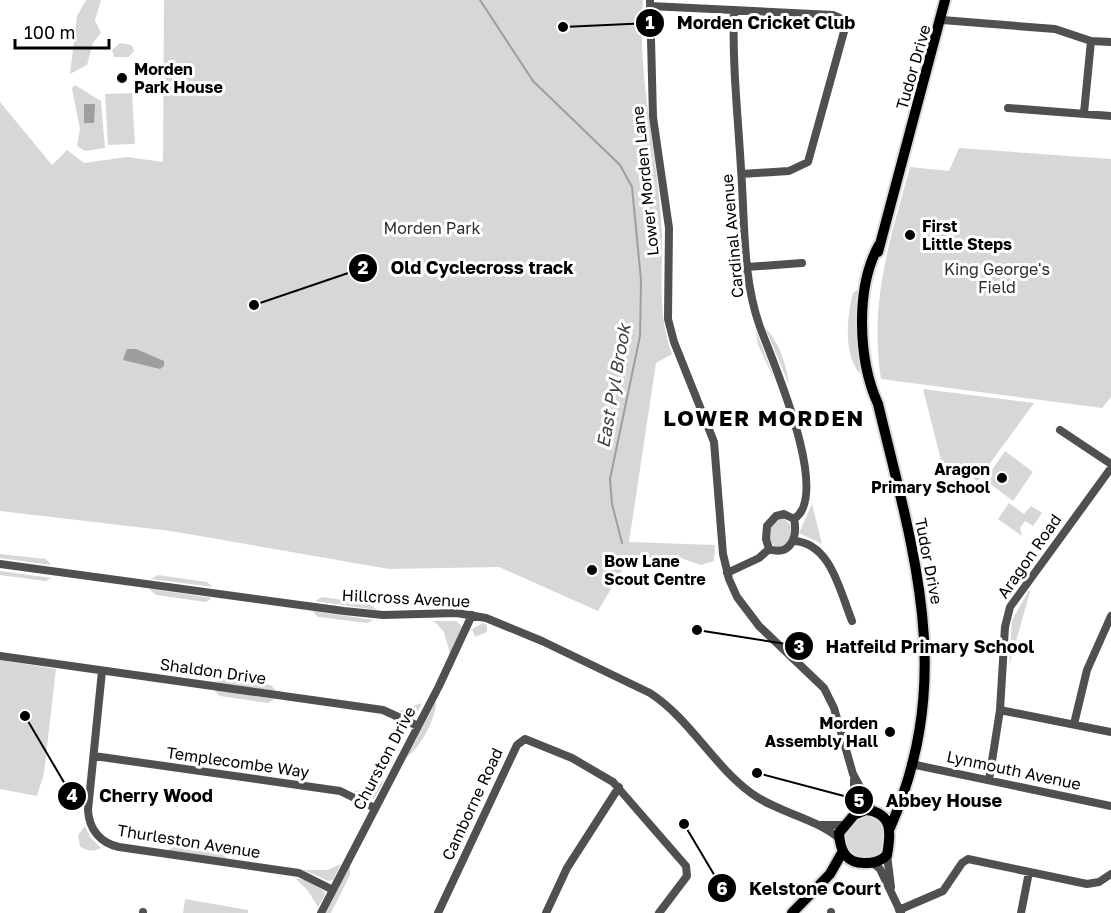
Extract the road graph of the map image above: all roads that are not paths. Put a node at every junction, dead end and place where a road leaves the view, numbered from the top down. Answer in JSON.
{"nodes":[{"id":1,"x":945,"y":0,"type":"edge"},
{"id":2,"x":650,"y":3,"type":"edge"},
{"id":3,"x":734,"y":10,"type":"junction"},
{"id":4,"x":942,"y":20,"type":"junction"},
{"id":5,"x":1091,"y":41,"type":"junction"},
{"id":6,"x":1111,"y":42,"type":"edge"},
{"id":7,"x":1008,"y":108,"type":"dead end"},
{"id":8,"x":1084,"y":113,"type":"junction"},
{"id":9,"x":1111,"y":116,"type":"edge"},
{"id":10,"x":742,"y":174,"type":"junction"},
{"id":11,"x":802,"y":263,"type":"dead end"},
{"id":12,"x":747,"y":267,"type":"junction"},
{"id":13,"x":1060,"y":430,"type":"dead end"},
{"id":14,"x":1111,"y":466,"type":"edge"},
{"id":15,"x":794,"y":519,"type":"junction"},
{"id":16,"x":794,"y":541,"type":"junction"},
{"id":17,"x":769,"y":549,"type":"junction"},
{"id":18,"x":0,"y":564,"type":"edge"},
{"id":19,"x":727,"y":573,"type":"junction"},
{"id":20,"x":472,"y":615,"type":"junction"},
{"id":21,"x":1111,"y":616,"type":"edge"},
{"id":22,"x":852,"y":621,"type":"dead end"},
{"id":23,"x":0,"y":656,"type":"edge"},
{"id":24,"x":102,"y":671,"type":"junction"},
{"id":25,"x":1000,"y":710,"type":"junction"},
{"id":26,"x":1074,"y":724,"type":"junction"},
{"id":27,"x":418,"y":726,"type":"junction"},
{"id":28,"x":1111,"y":732,"type":"edge"},
{"id":29,"x":94,"y":756,"type":"junction"},
{"id":30,"x":911,"y":764,"type":"junction"},
{"id":31,"x":853,"y":774,"type":"junction"},
{"id":32,"x":989,"y":780,"type":"junction"},
{"id":33,"x":619,"y":787,"type":"junction"},
{"id":34,"x":902,"y":795,"type":"junction"},
{"id":35,"x":1111,"y":806,"type":"edge"},
{"id":36,"x":375,"y":808,"type":"junction"},
{"id":37,"x":876,"y":812,"type":"junction"},
{"id":38,"x":854,"y":815,"type":"junction"},
{"id":39,"x":820,"y":825,"type":"junction"},
{"id":40,"x":844,"y":825,"type":"junction"},
{"id":41,"x":891,"y":828,"type":"junction"},
{"id":42,"x":840,"y":839,"type":"junction"},
{"id":43,"x":843,"y":850,"type":"junction"},
{"id":44,"x":887,"y":855,"type":"junction"},
{"id":45,"x":854,"y":863,"type":"junction"},
{"id":46,"x":873,"y":863,"type":"junction"},
{"id":47,"x":1029,"y":872,"type":"junction"},
{"id":48,"x":830,"y":874,"type":"junction"},
{"id":49,"x":1111,"y":874,"type":"edge"},
{"id":50,"x":333,"y":890,"type":"junction"},
{"id":51,"x":891,"y":890,"type":"junction"},
{"id":52,"x":900,"y":911,"type":"edge"},
{"id":53,"x":321,"y":913,"type":"edge"},
{"id":54,"x":438,"y":913,"type":"edge"},
{"id":55,"x":546,"y":913,"type":"edge"},
{"id":56,"x":659,"y":913,"type":"edge"},
{"id":57,"x":792,"y":913,"type":"edge"},
{"id":58,"x":1021,"y":913,"type":"edge"}],
"edges":[{"from":1,"to":4,"type":"main road","name":"Tudor Drive"},
{"from":2,"to":3,"type":"street"},
{"from":2,"to":19,"type":"street","name":"Lower Morden Lane"},
{"from":3,"to":10,"type":"street","name":"Cardinal Avenue"},
{"from":3,"to":10,"type":"street"},
{"from":4,"to":5,"type":"street"},
{"from":4,"to":30,"type":"main road","name":"Tudor Drive"},
{"from":5,"to":6,"type":"street"},
{"from":5,"to":8,"type":"street"},
{"from":7,"to":8,"type":"street"},
{"from":8,"to":9,"type":"street"},
{"from":10,"to":12,"type":"street","name":"Cardinal Avenue"},
{"from":11,"to":12,"type":"street"},
{"from":12,"to":15,"type":"street","name":"Cardinal Avenue"},
{"from":13,"to":14,"type":"street"},
{"from":14,"to":25,"type":"street","name":"Aragon Road"},
{"from":15,"to":16,"type":"street","name":"Cardinal Avenue"},
{"from":15,"to":17,"type":"street"},
{"from":16,"to":17,"type":"street"},
{"from":16,"to":22,"type":"street"},
{"from":17,"to":19,"type":"street"},
{"from":18,"to":20,"type":"street","name":"Hillcross Avenue"},
{"from":19,"to":31,"type":"street","name":"Lower Morden Lane"},
{"from":20,"to":27,"type":"street","name":"Churston Drive"},
{"from":20,"to":39,"type":"street","name":"Hillcross Avenue"},
{"from":21,"to":26,"type":"street"},
{"from":23,"to":24,"type":"street","name":"Shaldon Drive"},
{"from":24,"to":27,"type":"street","name":"Shaldon Drive"},
{"from":24,"to":29,"type":"street","name":"Thurleston Avenue"},
{"from":25,"to":26,"type":"street"},
{"from":25,"to":32,"type":"street","name":"Aragon Road"},
{"from":26,"to":28,"type":"street"},
{"from":27,"to":36,"type":"street","name":"Churston Drive"},
{"from":29,"to":36,"type":"street","name":"Templecombe Way"},
{"from":29,"to":50,"type":"street","name":"Thurleston Avenue"},
{"from":30,"to":32,"type":"street","name":"Lynmouth Avenue"},
{"from":30,"to":34,"type":"main road","name":"Tudor Drive"},
{"from":31,"to":37,"type":"street","name":"Lower Morden Lane"},
{"from":31,"to":38,"type":"street","name":"Lower Morden Lane"},
{"from":32,"to":35,"type":"street","name":"Lynmouth Avenue"},
{"from":33,"to":54,"type":"street","name":"Camborne Road"},
{"from":33,"to":55,"type":"street"},
{"from":33,"to":56,"type":"street","name":"Camborne Road"},
{"from":34,"to":37,"type":"main road"},
{"from":34,"to":41,"type":"main road","name":"Tudor Drive"},
{"from":36,"to":50,"type":"street","name":"Churston Drive"},
{"from":37,"to":38,"type":"main road"},
{"from":37,"to":41,"type":"main road"},
{"from":38,"to":40,"type":"main road"},
{"from":39,"to":40,"type":"street","name":"Hillcross Avenue"},
{"from":39,"to":42,"type":"street","name":"Hillcross Avenue"},
{"from":40,"to":42,"type":"main road"},
{"from":41,"to":44,"type":"main road"},
{"from":42,"to":43,"type":"main road"},
{"from":43,"to":45,"type":"main road"},
{"from":43,"to":48,"type":"main road"},
{"from":44,"to":46,"type":"main road"},
{"from":44,"to":51,"type":"street"},
{"from":45,"to":46,"type":"main road"},
{"from":45,"to":48,"type":"main road"},
{"from":46,"to":51,"type":"street"},
{"from":47,"to":49,"type":"street"},
{"from":47,"to":52,"type":"street"},
{"from":47,"to":58,"type":"street"},
{"from":48,"to":57,"type":"main road"},
{"from":50,"to":53,"type":"street","name":"Churston Drive"},
{"from":51,"to":52,"type":"street"}]}
